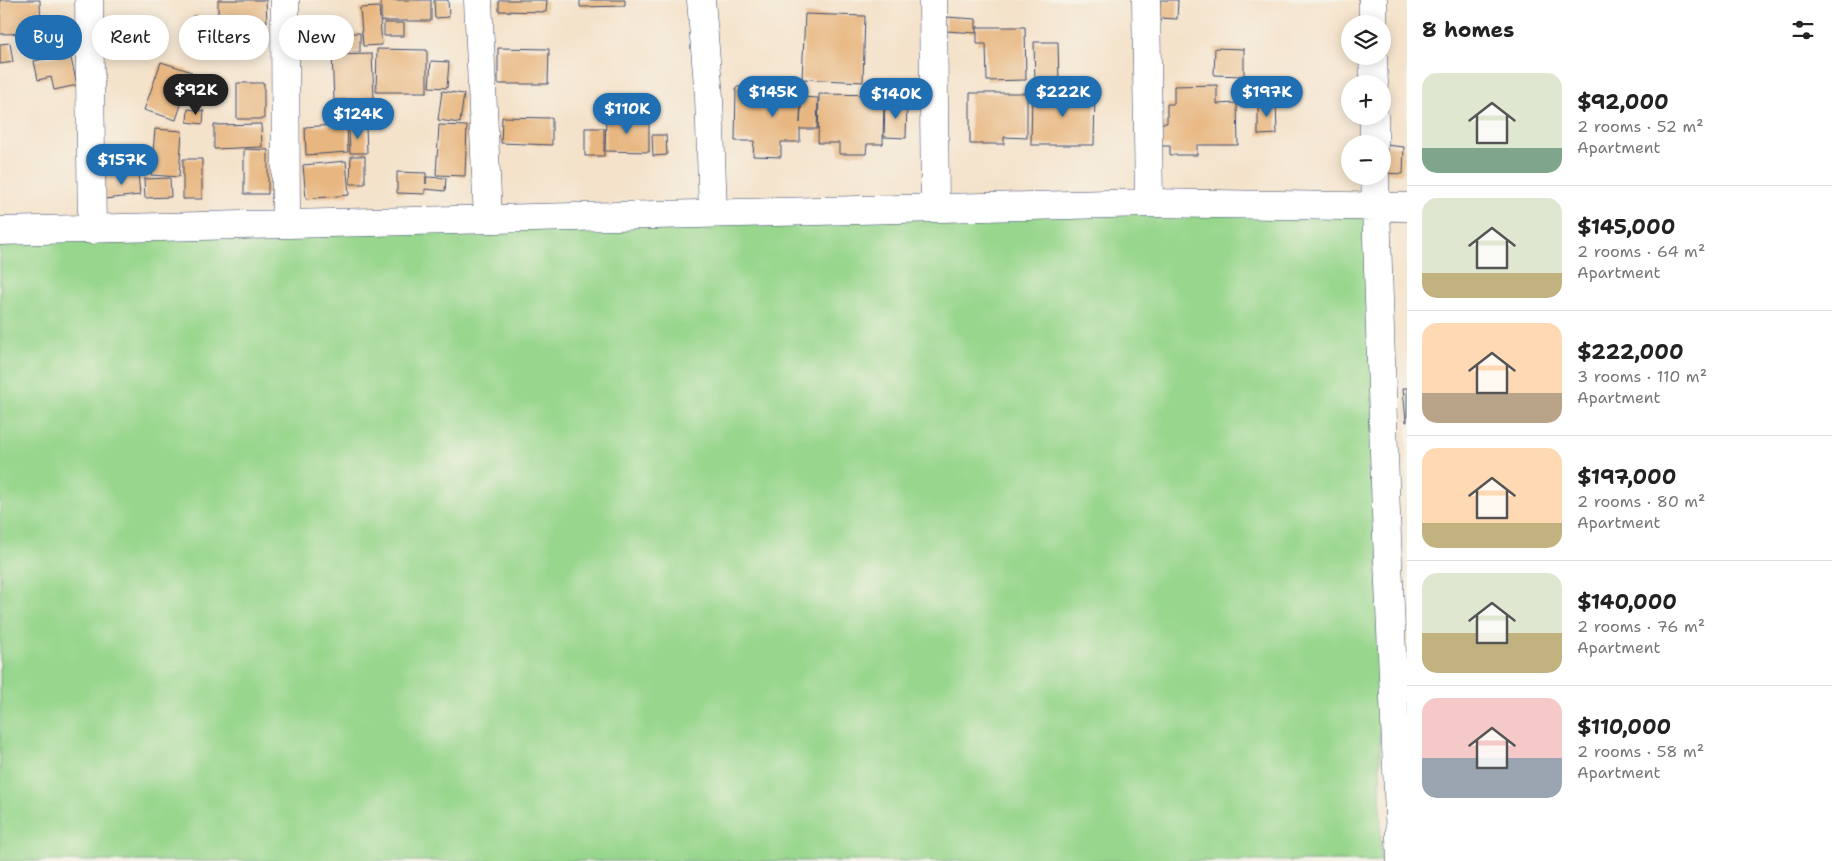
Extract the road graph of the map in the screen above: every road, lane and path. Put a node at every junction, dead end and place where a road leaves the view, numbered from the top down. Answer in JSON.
{"nodes":[{"id":1,"x":89,"y":0,"type":"edge"},
{"id":2,"x":285,"y":0,"type":"edge"},
{"id":3,"x":478,"y":0,"type":"edge"},
{"id":4,"x":701,"y":0,"type":"edge"},
{"id":5,"x":933,"y":0,"type":"edge"},
{"id":6,"x":1146,"y":0,"type":"edge"},
{"id":7,"x":1373,"y":0,"type":"edge"},
{"id":8,"x":1373,"y":15,"type":"edge"},
{"id":9,"x":1375,"y":185,"type":"edge"},
{"id":10,"x":1149,"y":203,"type":"junction"},
{"id":11,"x":1375,"y":206,"type":"junction"},
{"id":12,"x":1407,"y":207,"type":"edge"},
{"id":13,"x":935,"y":208,"type":"junction"},
{"id":14,"x":713,"y":212,"type":"junction"},
{"id":15,"x":488,"y":219,"type":"junction"},
{"id":16,"x":286,"y":224,"type":"junction"},
{"id":17,"x":92,"y":230,"type":"junction"},
{"id":18,"x":0,"y":232,"type":"edge"},
{"id":19,"x":1396,"y":513,"type":"edge"},
{"id":20,"x":1400,"y":861,"type":"edge"}],
"edges":[{"from":1,"to":17,"type":"street"},
{"from":2,"to":16,"type":"street"},
{"from":3,"to":15,"type":"street"},
{"from":4,"to":14,"type":"street"},
{"from":5,"to":13,"type":"street"},
{"from":6,"to":10,"type":"street"},
{"from":7,"to":8,"type":"street"},
{"from":9,"to":11,"type":"street"},
{"from":10,"to":11,"type":"street"},
{"from":10,"to":13,"type":"street"},
{"from":11,"to":12,"type":"street"},
{"from":11,"to":19,"type":"street"},
{"from":13,"to":14,"type":"street"},
{"from":14,"to":15,"type":"street"},
{"from":15,"to":16,"type":"street"},
{"from":16,"to":17,"type":"street"},
{"from":17,"to":18,"type":"street"},
{"from":19,"to":20,"type":"street"}]}
